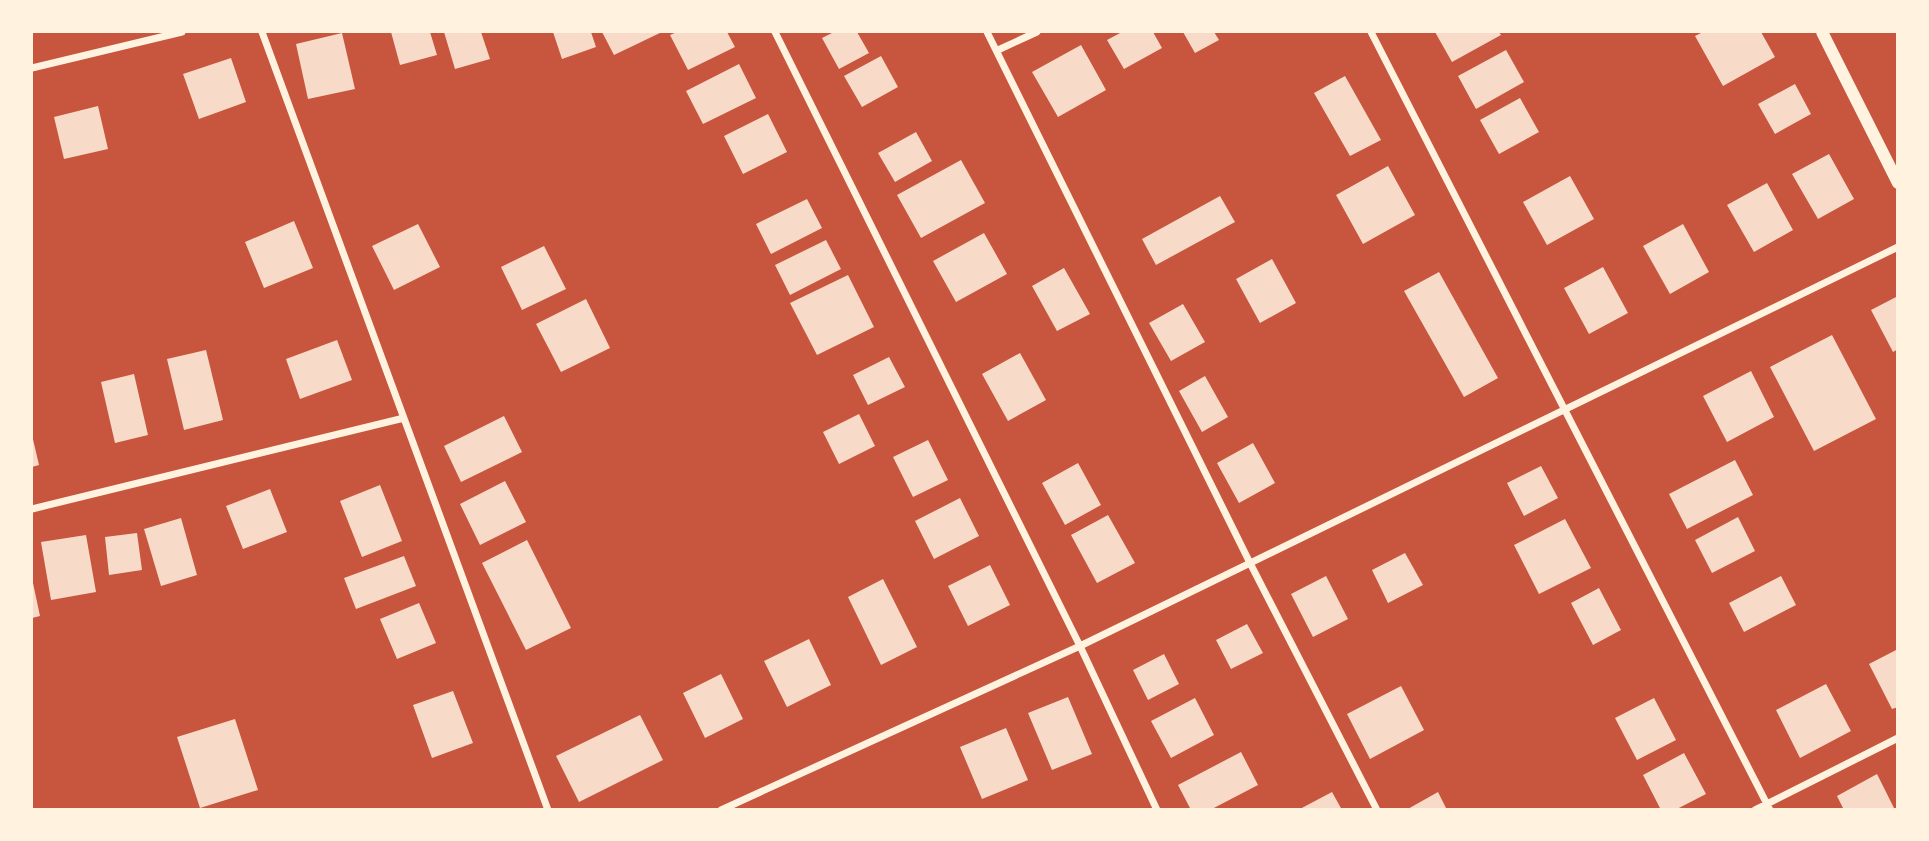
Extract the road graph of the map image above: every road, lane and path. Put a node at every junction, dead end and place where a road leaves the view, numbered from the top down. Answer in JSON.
{"nodes":[{"id":1,"x":182,"y":32,"type":"edge"},
{"id":2,"x":262,"y":32,"type":"edge"},
{"id":3,"x":775,"y":32,"type":"edge"},
{"id":4,"x":987,"y":32,"type":"edge"},
{"id":5,"x":1037,"y":32,"type":"edge"},
{"id":6,"x":1371,"y":32,"type":"edge"},
{"id":7,"x":1822,"y":32,"type":"edge"},
{"id":8,"x":998,"y":50,"type":"junction"},
{"id":9,"x":32,"y":68,"type":"edge"},
{"id":10,"x":1898,"y":183,"type":"edge"},
{"id":11,"x":1898,"y":247,"type":"edge"},
{"id":12,"x":1565,"y":409,"type":"junction"},
{"id":13,"x":404,"y":418,"type":"junction"},
{"id":14,"x":32,"y":509,"type":"edge"},
{"id":15,"x":1250,"y":563,"type":"junction"},
{"id":16,"x":1080,"y":646,"type":"junction"},
{"id":17,"x":1898,"y":738,"type":"edge"},
{"id":18,"x":1769,"y":807,"type":"edge"},
{"id":19,"x":548,"y":810,"type":"edge"},
{"id":20,"x":722,"y":810,"type":"edge"},
{"id":21,"x":1157,"y":810,"type":"edge"},
{"id":22,"x":1377,"y":810,"type":"edge"},
{"id":23,"x":1755,"y":810,"type":"edge"}],
"edges":[{"from":1,"to":9,"type":"street"},
{"from":2,"to":13,"type":"street"},
{"from":3,"to":16,"type":"street"},
{"from":4,"to":8,"type":"street"},
{"from":5,"to":8,"type":"street"},
{"from":6,"to":12,"type":"street"},
{"from":7,"to":10,"type":"street"},
{"from":8,"to":15,"type":"street"},
{"from":11,"to":12,"type":"street"},
{"from":12,"to":15,"type":"street"},
{"from":12,"to":18,"type":"street"},
{"from":13,"to":14,"type":"street"},
{"from":13,"to":19,"type":"street"},
{"from":15,"to":16,"type":"street"},
{"from":15,"to":22,"type":"street"},
{"from":16,"to":20,"type":"street"},
{"from":16,"to":21,"type":"street"},
{"from":17,"to":18,"type":"street"},
{"from":18,"to":23,"type":"street"}]}
